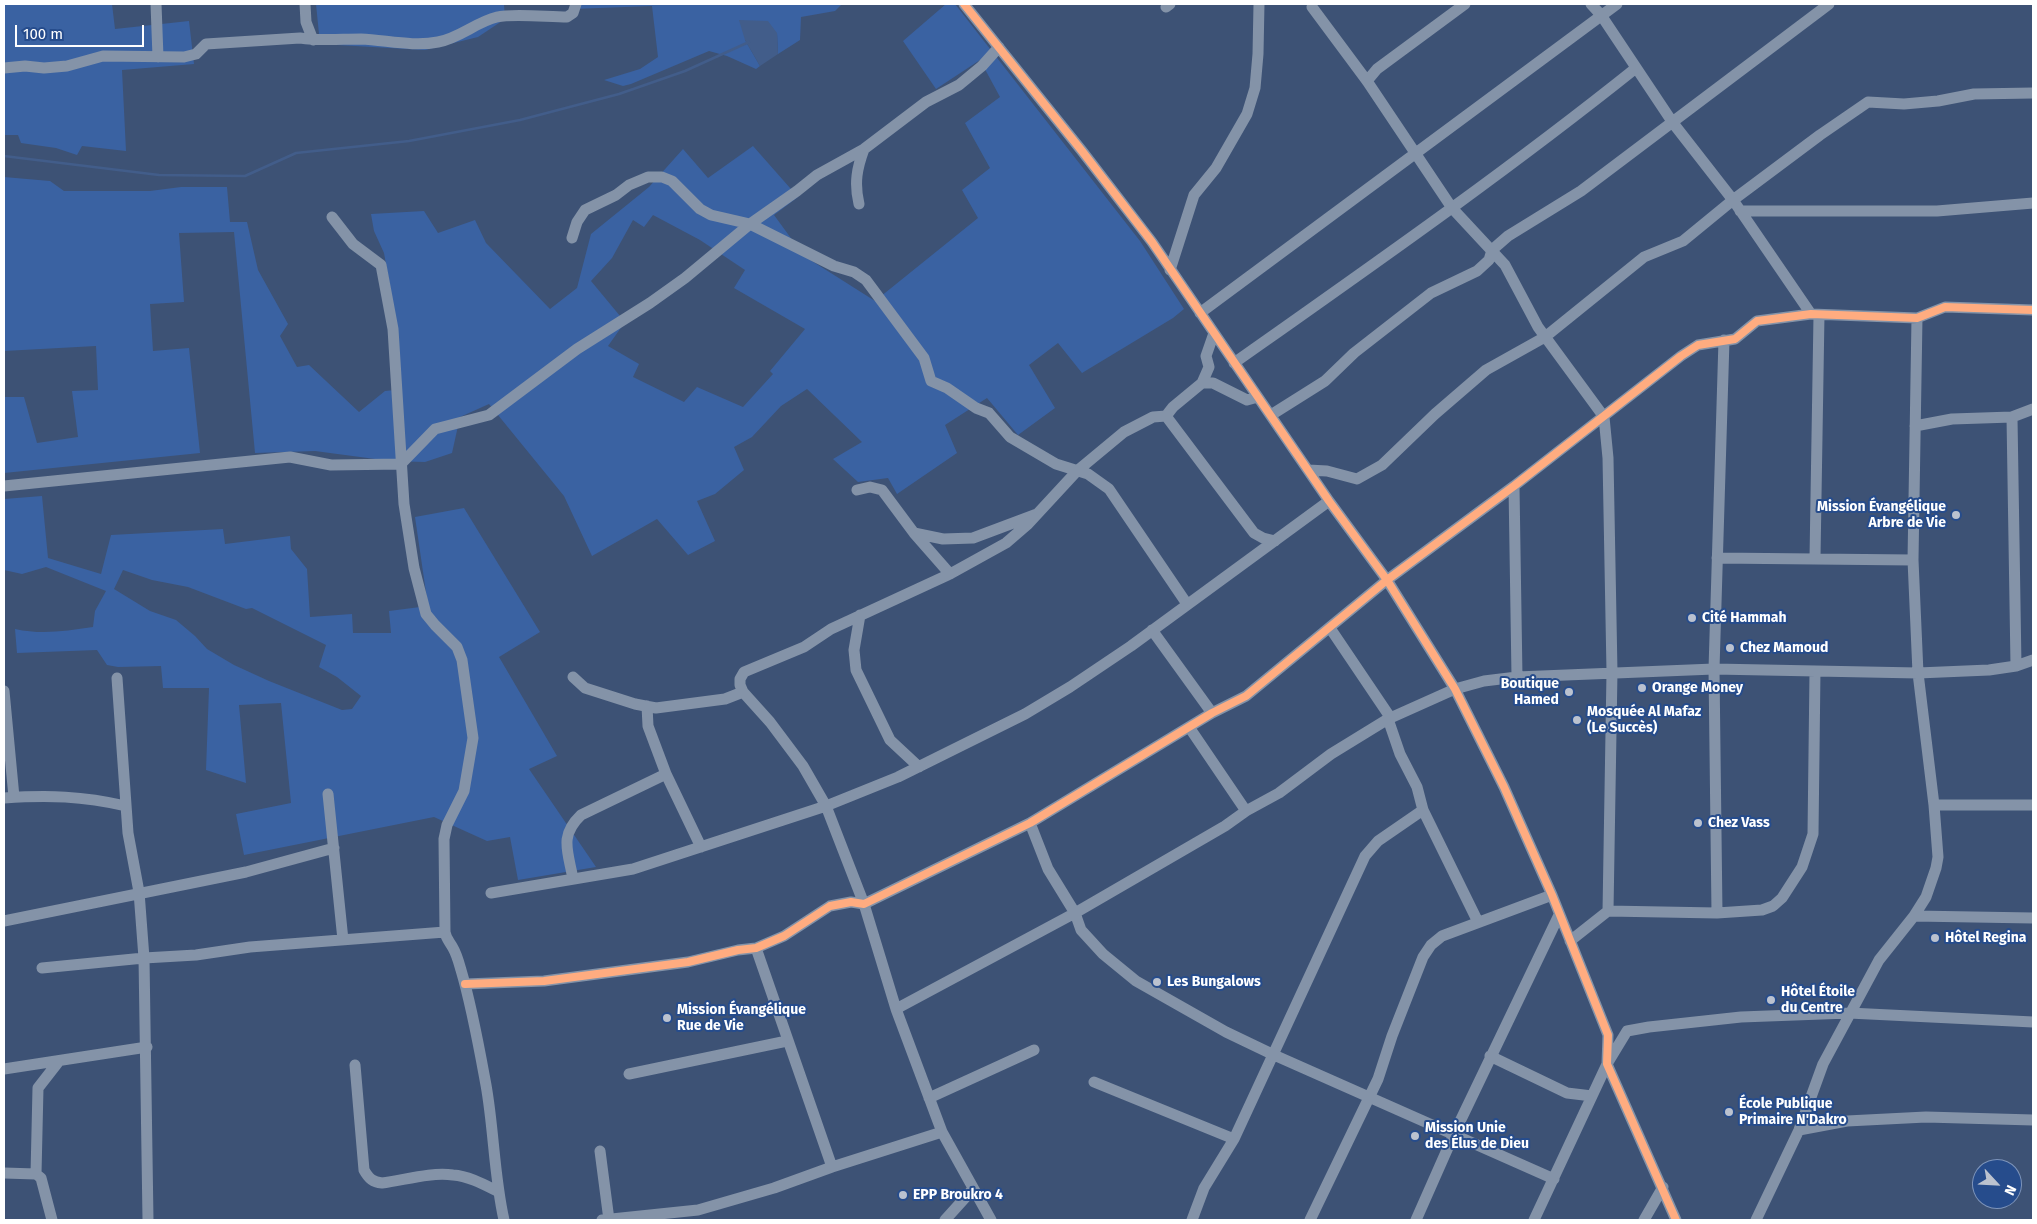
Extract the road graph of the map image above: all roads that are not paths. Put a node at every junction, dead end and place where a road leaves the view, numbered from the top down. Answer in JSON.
{"nodes":[{"id":1,"x":156,"y":4,"type":"edge"},
{"id":2,"x":305,"y":4,"type":"edge"},
{"id":3,"x":576,"y":4,"type":"edge"},
{"id":4,"x":964,"y":4,"type":"edge"},
{"id":5,"x":1259,"y":4,"type":"edge"},
{"id":6,"x":1465,"y":4,"type":"edge"},
{"id":7,"x":1591,"y":4,"type":"edge"},
{"id":8,"x":1617,"y":4,"type":"edge"},
{"id":9,"x":1829,"y":4,"type":"edge"},
{"id":10,"x":1312,"y":7,"type":"dead end"},
{"id":11,"x":1601,"y":15,"type":"junction"},
{"id":12,"x":313,"y":40,"type":"junction"},
{"id":13,"x":999,"y":47,"type":"junction"},
{"id":14,"x":158,"y":57,"type":"junction"},
{"id":15,"x":4,"y":68,"type":"edge"},
{"id":16,"x":1636,"y":68,"type":"junction"},
{"id":17,"x":1368,"y":80,"type":"junction"},
{"id":18,"x":2033,"y":93,"type":"edge"},
{"id":19,"x":1673,"y":123,"type":"junction"},
{"id":20,"x":864,"y":149,"type":"junction"},
{"id":21,"x":1416,"y":152,"type":"junction"},
{"id":22,"x":1733,"y":200,"type":"junction"},
{"id":23,"x":2033,"y":203,"type":"edge"},
{"id":24,"x":859,"y":204,"type":"dead end"},
{"id":25,"x":1452,"y":208,"type":"junction"},
{"id":26,"x":1740,"y":211,"type":"junction"},
{"id":27,"x":332,"y":217,"type":"dead end"},
{"id":28,"x":750,"y":224,"type":"junction"},
{"id":29,"x":572,"y":238,"type":"dead end"},
{"id":30,"x":1492,"y":250,"type":"junction"},
{"id":31,"x":1170,"y":270,"type":"junction"},
{"id":32,"x":2033,"y":310,"type":"edge"},
{"id":33,"x":1200,"y":313,"type":"junction"},
{"id":34,"x":1815,"y":314,"type":"junction"},
{"id":35,"x":1917,"y":318,"type":"junction"},
{"id":36,"x":1214,"y":333,"type":"junction"},
{"id":37,"x":1545,"y":337,"type":"junction"},
{"id":38,"x":1724,"y":340,"type":"junction"},
{"id":39,"x":1234,"y":363,"type":"junction"},
{"id":40,"x":1202,"y":383,"type":"junction"},
{"id":41,"x":1258,"y":397,"type":"junction"},
{"id":42,"x":2033,"y":409,"type":"edge"},
{"id":43,"x":1166,"y":416,"type":"junction"},
{"id":44,"x":1270,"y":416,"type":"junction"},
{"id":45,"x":2012,"y":416,"type":"junction"},
{"id":46,"x":1604,"y":417,"type":"junction"},
{"id":47,"x":1915,"y":426,"type":"junction"},
{"id":48,"x":401,"y":464,"type":"junction"},
{"id":49,"x":1308,"y":470,"type":"junction"},
{"id":50,"x":1077,"y":471,"type":"junction"},
{"id":51,"x":4,"y":486,"type":"edge"},
{"id":52,"x":1514,"y":486,"type":"junction"},
{"id":53,"x":857,"y":490,"type":"dead end"},
{"id":54,"x":1329,"y":502,"type":"junction"},
{"id":55,"x":1038,"y":514,"type":"junction"},
{"id":56,"x":914,"y":533,"type":"junction"},
{"id":57,"x":1275,"y":541,"type":"junction"},
{"id":58,"x":1717,"y":558,"type":"junction"},
{"id":59,"x":1815,"y":558,"type":"junction"},
{"id":60,"x":1912,"y":560,"type":"junction"},
{"id":61,"x":950,"y":574,"type":"junction"},
{"id":62,"x":1387,"y":580,"type":"junction"},
{"id":63,"x":1187,"y":604,"type":"junction"},
{"id":64,"x":860,"y":615,"type":"junction"},
{"id":65,"x":1330,"y":628,"type":"junction"},
{"id":66,"x":1152,"y":630,"type":"junction"},
{"id":67,"x":2033,"y":660,"type":"edge"},
{"id":68,"x":2016,"y":666,"type":"junction"},
{"id":69,"x":1714,"y":668,"type":"junction"},
{"id":70,"x":1815,"y":671,"type":"junction"},
{"id":71,"x":1612,"y":672,"type":"junction"},
{"id":72,"x":1918,"y":673,"type":"junction"},
{"id":73,"x":573,"y":677,"type":"dead end"},
{"id":74,"x":1518,"y":677,"type":"junction"},
{"id":75,"x":116,"y":678,"type":"dead end"},
{"id":76,"x":1455,"y":689,"type":"junction"},
{"id":77,"x":4,"y":691,"type":"edge"},
{"id":78,"x":743,"y":692,"type":"junction"},
{"id":79,"x":647,"y":706,"type":"junction"},
{"id":80,"x":1212,"y":713,"type":"junction"},
{"id":81,"x":1388,"y":719,"type":"junction"},
{"id":82,"x":1189,"y":727,"type":"junction"},
{"id":83,"x":919,"y":767,"type":"junction"},
{"id":84,"x":666,"y":774,"type":"junction"},
{"id":85,"x":328,"y":794,"type":"dead end"},
{"id":86,"x":9,"y":798,"type":"edge"},
{"id":87,"x":1934,"y":805,"type":"junction"},
{"id":88,"x":2033,"y":805,"type":"edge"},
{"id":89,"x":126,"y":806,"type":"junction"},
{"id":90,"x":826,"y":806,"type":"junction"},
{"id":91,"x":1423,"y":810,"type":"junction"},
{"id":92,"x":1246,"y":811,"type":"junction"},
{"id":93,"x":1030,"y":823,"type":"junction"},
{"id":94,"x":334,"y":848,"type":"junction"},
{"id":95,"x":701,"y":848,"type":"junction"},
{"id":96,"x":573,"y":879,"type":"junction"},
{"id":97,"x":139,"y":892,"type":"junction"},
{"id":98,"x":491,"y":893,"type":"dead end"},
{"id":99,"x":1552,"y":895,"type":"junction"},
{"id":100,"x":864,"y":904,"type":"junction"},
{"id":101,"x":1608,"y":911,"type":"junction"},
{"id":102,"x":1716,"y":913,"type":"junction"},
{"id":103,"x":1075,"y":914,"type":"junction"},
{"id":104,"x":1559,"y":915,"type":"junction"},
{"id":105,"x":1914,"y":916,"type":"junction"},
{"id":106,"x":2033,"y":918,"type":"edge"},
{"id":107,"x":4,"y":921,"type":"edge"},
{"id":108,"x":1478,"y":922,"type":"junction"},
{"id":109,"x":445,"y":932,"type":"junction"},
{"id":110,"x":344,"y":940,"type":"junction"},
{"id":111,"x":1570,"y":941,"type":"junction"},
{"id":112,"x":756,"y":948,"type":"junction"},
{"id":113,"x":144,"y":958,"type":"junction"},
{"id":114,"x":42,"y":968,"type":"dead end"},
{"id":115,"x":465,"y":984,"type":"junction"},
{"id":116,"x":896,"y":1008,"type":"junction"},
{"id":117,"x":1849,"y":1013,"type":"junction"},
{"id":118,"x":2033,"y":1022,"type":"edge"},
{"id":119,"x":787,"y":1041,"type":"junction"},
{"id":120,"x":147,"y":1047,"type":"junction"},
{"id":121,"x":1034,"y":1050,"type":"dead end"},
{"id":122,"x":1274,"y":1055,"type":"junction"},
{"id":123,"x":1490,"y":1056,"type":"junction"},
{"id":124,"x":60,"y":1061,"type":"junction"},
{"id":125,"x":1607,"y":1064,"type":"junction"},
{"id":126,"x":355,"y":1065,"type":"dead end"},
{"id":127,"x":4,"y":1069,"type":"edge"},
{"id":128,"x":629,"y":1074,"type":"dead end"},
{"id":129,"x":1094,"y":1082,"type":"dead end"},
{"id":130,"x":1592,"y":1096,"type":"junction"},
{"id":131,"x":1369,"y":1097,"type":"junction"},
{"id":132,"x":930,"y":1098,"type":"junction"},
{"id":133,"x":2033,"y":1120,"type":"edge"},
{"id":134,"x":1799,"y":1130,"type":"junction"},
{"id":135,"x":942,"y":1132,"type":"junction"},
{"id":136,"x":1454,"y":1134,"type":"junction"},
{"id":137,"x":1234,"y":1139,"type":"junction"},
{"id":138,"x":600,"y":1151,"type":"dead end"},
{"id":139,"x":832,"y":1167,"type":"junction"},
{"id":140,"x":4,"y":1173,"type":"edge"},
{"id":141,"x":36,"y":1174,"type":"junction"},
{"id":142,"x":1554,"y":1179,"type":"junction"},
{"id":143,"x":1663,"y":1187,"type":"junction"},
{"id":144,"x":973,"y":1189,"type":"junction"},
{"id":145,"x":497,"y":1191,"type":"junction"},
{"id":146,"x":52,"y":1220,"type":"edge"},
{"id":147,"x":148,"y":1220,"type":"edge"},
{"id":148,"x":504,"y":1220,"type":"edge"},
{"id":149,"x":606,"y":1220,"type":"edge"},
{"id":150,"x":945,"y":1220,"type":"edge"},
{"id":151,"x":991,"y":1220,"type":"edge"},
{"id":152,"x":1192,"y":1220,"type":"edge"},
{"id":153,"x":1310,"y":1220,"type":"edge"},
{"id":154,"x":1416,"y":1220,"type":"edge"},
{"id":155,"x":1534,"y":1220,"type":"edge"},
{"id":156,"x":1644,"y":1220,"type":"edge"},
{"id":157,"x":1676,"y":1220,"type":"edge"},
{"id":158,"x":1756,"y":1220,"type":"edge"}],
"edges":[{"from":1,"to":14,"type":"street"},
{"from":2,"to":12,"type":"street"},
{"from":3,"to":12,"type":"street"},
{"from":4,"to":13,"type":"street"},
{"from":5,"to":31,"type":"street"},
{"from":6,"to":17,"type":"street"},
{"from":7,"to":11,"type":"street"},
{"from":8,"to":11,"type":"street"},
{"from":9,"to":19,"type":"street"},
{"from":10,"to":17,"type":"street"},
{"from":11,"to":16,"type":"street"},
{"from":11,"to":21,"type":"street"},
{"from":12,"to":14,"type":"street"},
{"from":13,"to":20,"type":"street"},
{"from":13,"to":31,"type":"street"},
{"from":14,"to":15,"type":"street"},
{"from":16,"to":19,"type":"street"},
{"from":16,"to":25,"type":"street"},
{"from":17,"to":21,"type":"street"},
{"from":18,"to":22,"type":"street"},
{"from":19,"to":22,"type":"street"},
{"from":19,"to":30,"type":"street"},
{"from":20,"to":24,"type":"street"},
{"from":20,"to":28,"type":"street"},
{"from":21,"to":25,"type":"street"},
{"from":21,"to":33,"type":"street"},
{"from":22,"to":26,"type":"street"},
{"from":22,"to":37,"type":"street"},
{"from":23,"to":26,"type":"street"},
{"from":25,"to":30,"type":"street"},
{"from":25,"to":39,"type":"street"},
{"from":26,"to":34,"type":"street"},
{"from":27,"to":48,"type":"street"},
{"from":28,"to":29,"type":"street"},
{"from":28,"to":48,"type":"street"},
{"from":28,"to":50,"type":"street"},
{"from":30,"to":37,"type":"street"},
{"from":30,"to":44,"type":"street"},
{"from":31,"to":33,"type":"street"},
{"from":32,"to":35,"type":"street"},
{"from":33,"to":36,"type":"street"},
{"from":34,"to":35,"type":"street"},
{"from":34,"to":38,"type":"street"},
{"from":34,"to":59,"type":"street"},
{"from":35,"to":47,"type":"street"},
{"from":36,"to":39,"type":"street"},
{"from":36,"to":40,"type":"street"},
{"from":37,"to":46,"type":"street"},
{"from":37,"to":49,"type":"street"},
{"from":38,"to":46,"type":"street"},
{"from":38,"to":58,"type":"street"},
{"from":39,"to":41,"type":"street"},
{"from":40,"to":41,"type":"street"},
{"from":40,"to":43,"type":"street"},
{"from":41,"to":44,"type":"street"},
{"from":42,"to":45,"type":"street"},
{"from":43,"to":50,"type":"street"},
{"from":43,"to":57,"type":"street"},
{"from":44,"to":49,"type":"street"},
{"from":45,"to":47,"type":"street"},
{"from":45,"to":68,"type":"street"},
{"from":46,"to":52,"type":"street"},
{"from":46,"to":71,"type":"street"},
{"from":47,"to":60,"type":"street"},
{"from":48,"to":51,"type":"street"},
{"from":48,"to":109,"type":"street"},
{"from":49,"to":54,"type":"street"},
{"from":50,"to":55,"type":"street"},
{"from":50,"to":63,"type":"street"},
{"from":52,"to":62,"type":"street"},
{"from":52,"to":74,"type":"street"},
{"from":53,"to":56,"type":"street"},
{"from":54,"to":57,"type":"street"},
{"from":54,"to":62,"type":"street"},
{"from":55,"to":56,"type":"street"},
{"from":55,"to":61,"type":"street"},
{"from":56,"to":61,"type":"street"},
{"from":57,"to":63,"type":"street"},
{"from":58,"to":59,"type":"street"},
{"from":58,"to":69,"type":"street"},
{"from":59,"to":60,"type":"street"},
{"from":60,"to":72,"type":"street"},
{"from":61,"to":64,"type":"street"},
{"from":62,"to":65,"type":"street"},
{"from":62,"to":76,"type":"street"},
{"from":63,"to":66,"type":"street"},
{"from":64,"to":78,"type":"street"},
{"from":64,"to":83,"type":"street"},
{"from":65,"to":80,"type":"street"},
{"from":65,"to":81,"type":"street"},
{"from":66,"to":80,"type":"street"},
{"from":66,"to":83,"type":"street"},
{"from":67,"to":68,"type":"street"},
{"from":68,"to":72,"type":"street"},
{"from":69,"to":70,"type":"street"},
{"from":69,"to":71,"type":"street"},
{"from":69,"to":102,"type":"street"},
{"from":70,"to":72,"type":"street"},
{"from":70,"to":102,"type":"street"},
{"from":71,"to":74,"type":"street"},
{"from":71,"to":101,"type":"street"},
{"from":72,"to":87,"type":"street"},
{"from":73,"to":79,"type":"street"},
{"from":74,"to":76,"type":"street"},
{"from":75,"to":89,"type":"street"},
{"from":76,"to":81,"type":"street"},
{"from":76,"to":99,"type":"street"},
{"from":77,"to":86,"type":"street"},
{"from":78,"to":79,"type":"street"},
{"from":78,"to":90,"type":"street"},
{"from":79,"to":84,"type":"street"},
{"from":80,"to":82,"type":"street"},
{"from":81,"to":91,"type":"street"},
{"from":81,"to":92,"type":"street"},
{"from":82,"to":92,"type":"street"},
{"from":82,"to":93,"type":"street"},
{"from":83,"to":90,"type":"street"},
{"from":84,"to":95,"type":"street"},
{"from":84,"to":96,"type":"street"},
{"from":85,"to":94,"type":"street"},
{"from":86,"to":89,"type":"street"},
{"from":87,"to":88,"type":"street"},
{"from":87,"to":105,"type":"street"},
{"from":89,"to":97,"type":"street"},
{"from":90,"to":95,"type":"street"},
{"from":90,"to":100,"type":"street"},
{"from":91,"to":108,"type":"street"},
{"from":91,"to":122,"type":"street"},
{"from":92,"to":103,"type":"street"},
{"from":93,"to":100,"type":"street"},
{"from":93,"to":103,"type":"street"},
{"from":94,"to":97,"type":"street"},
{"from":94,"to":110,"type":"street"},
{"from":95,"to":96,"type":"street"},
{"from":96,"to":98,"type":"street"},
{"from":97,"to":107,"type":"street"},
{"from":97,"to":113,"type":"street"},
{"from":99,"to":104,"type":"street"},
{"from":99,"to":108,"type":"street"},
{"from":100,"to":112,"type":"street"},
{"from":100,"to":116,"type":"street"},
{"from":101,"to":102,"type":"street"},
{"from":101,"to":111,"type":"street"},
{"from":103,"to":116,"type":"street"},
{"from":103,"to":122,"type":"street"},
{"from":104,"to":111,"type":"street"},
{"from":104,"to":123,"type":"street"},
{"from":105,"to":106,"type":"street"},
{"from":105,"to":117,"type":"street"},
{"from":108,"to":131,"type":"street"},
{"from":109,"to":110,"type":"street"},
{"from":109,"to":115,"type":"street"},
{"from":110,"to":113,"type":"street"},
{"from":111,"to":125,"type":"street"},
{"from":112,"to":115,"type":"street"},
{"from":112,"to":119,"type":"street"},
{"from":113,"to":114,"type":"street"},
{"from":113,"to":120,"type":"street"},
{"from":115,"to":145,"type":"street"},
{"from":116,"to":132,"type":"street"},
{"from":117,"to":118,"type":"street"},
{"from":117,"to":125,"type":"street"},
{"from":117,"to":134,"type":"street"},
{"from":119,"to":128,"type":"street"},
{"from":119,"to":139,"type":"street"},
{"from":120,"to":124,"type":"street"},
{"from":120,"to":147,"type":"street"},
{"from":121,"to":132,"type":"street"},
{"from":122,"to":131,"type":"street"},
{"from":122,"to":137,"type":"street"},
{"from":123,"to":130,"type":"street"},
{"from":123,"to":136,"type":"street"},
{"from":124,"to":127,"type":"street"},
{"from":124,"to":141,"type":"street"},
{"from":125,"to":130,"type":"street"},
{"from":125,"to":143,"type":"street"},
{"from":126,"to":145,"type":"street"},
{"from":129,"to":137,"type":"street"},
{"from":130,"to":142,"type":"street"},
{"from":131,"to":136,"type":"street"},
{"from":131,"to":153,"type":"street"},
{"from":132,"to":135,"type":"street"},
{"from":133,"to":134,"type":"street"},
{"from":134,"to":158,"type":"street"},
{"from":135,"to":139,"type":"street"},
{"from":135,"to":144,"type":"street"},
{"from":136,"to":142,"type":"street"},
{"from":136,"to":154,"type":"street"},
{"from":137,"to":152,"type":"street"},
{"from":138,"to":149,"type":"street"},
{"from":139,"to":149,"type":"street"},
{"from":140,"to":141,"type":"street"},
{"from":141,"to":146,"type":"street"},
{"from":142,"to":155,"type":"street"},
{"from":143,"to":156,"type":"street"},
{"from":143,"to":157,"type":"street"},
{"from":144,"to":150,"type":"street"},
{"from":144,"to":151,"type":"street"},
{"from":145,"to":148,"type":"street"}]}
